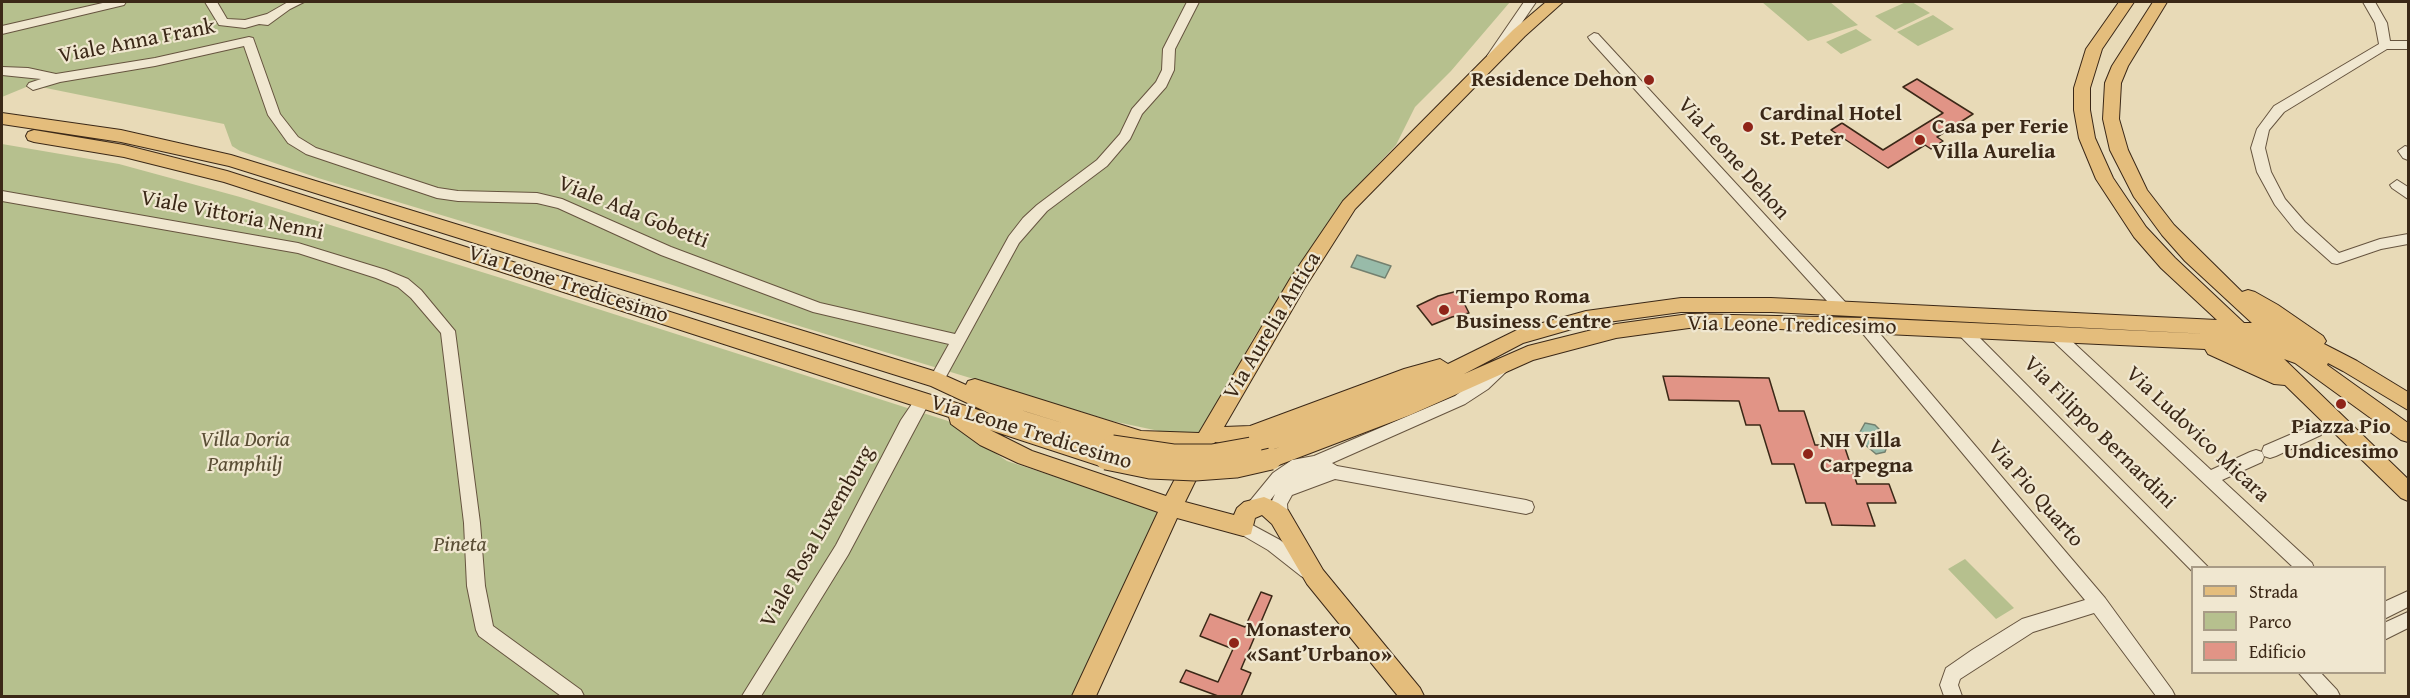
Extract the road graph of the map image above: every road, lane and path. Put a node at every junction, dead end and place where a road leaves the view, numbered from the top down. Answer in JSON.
{"nodes":[{"id":1,"x":120,"y":2,"type":"edge"},
{"id":2,"x":211,"y":2,"type":"edge"},
{"id":3,"x":298,"y":2,"type":"edge"},
{"id":4,"x":1193,"y":2,"type":"edge"},
{"id":5,"x":1530,"y":2,"type":"edge"},
{"id":6,"x":1555,"y":2,"type":"edge"},
{"id":7,"x":2126,"y":2,"type":"edge"},
{"id":8,"x":2160,"y":2,"type":"edge"},
{"id":9,"x":2369,"y":2,"type":"edge"},
{"id":10,"x":270,"y":17,"type":"junction"},
{"id":11,"x":2,"y":30,"type":"edge"},
{"id":12,"x":1594,"y":37,"type":"dead end"},
{"id":13,"x":249,"y":41,"type":"junction"},
{"id":14,"x":2385,"y":45,"type":"junction"},
{"id":15,"x":2409,"y":45,"type":"edge"},
{"id":16,"x":1488,"y":64,"type":"junction"},
{"id":17,"x":2,"y":71,"type":"edge"},
{"id":18,"x":2,"y":81,"type":"edge"},
{"id":19,"x":46,"y":82,"type":"junction"},
{"id":20,"x":2,"y":119,"type":"edge"},
{"id":21,"x":2,"y":132,"type":"edge"},
{"id":22,"x":2397,"y":185,"type":"dead end"},
{"id":23,"x":2409,"y":194,"type":"edge"},
{"id":24,"x":2,"y":196,"type":"edge"},
{"id":25,"x":2409,"y":239,"type":"edge"},
{"id":26,"x":2230,"y":291,"type":"junction"},
{"id":27,"x":2202,"y":296,"type":"junction"},
{"id":28,"x":1842,"y":308,"type":"junction"},
{"id":29,"x":1863,"y":325,"type":"junction"},
{"id":30,"x":2237,"y":329,"type":"junction"},
{"id":31,"x":1964,"y":331,"type":"junction"},
{"id":32,"x":2191,"y":333,"type":"junction"},
{"id":33,"x":2277,"y":335,"type":"junction"},
{"id":34,"x":2057,"y":336,"type":"junction"},
{"id":35,"x":958,"y":340,"type":"junction"},
{"id":36,"x":2254,"y":345,"type":"junction"},
{"id":37,"x":2298,"y":355,"type":"junction"},
{"id":38,"x":1467,"y":362,"type":"junction"},
{"id":39,"x":1506,"y":363,"type":"junction"},
{"id":40,"x":2350,"y":366,"type":"junction"},
{"id":41,"x":937,"y":380,"type":"junction"},
{"id":42,"x":2300,"y":387,"type":"junction"},
{"id":43,"x":923,"y":399,"type":"junction"},
{"id":44,"x":2409,"y":402,"type":"edge"},
{"id":45,"x":944,"y":407,"type":"junction"},
{"id":46,"x":2409,"y":414,"type":"edge"},
{"id":47,"x":2315,"y":430,"type":"dead end"},
{"id":48,"x":2346,"y":430,"type":"junction"},
{"id":49,"x":2409,"y":434,"type":"edge"},
{"id":50,"x":1207,"y":437,"type":"junction"},
{"id":51,"x":1109,"y":452,"type":"junction"},
{"id":52,"x":1319,"y":461,"type":"junction"},
{"id":53,"x":1334,"y":472,"type":"junction"},
{"id":54,"x":2409,"y":476,"type":"edge"},
{"id":55,"x":2209,"y":478,"type":"junction"},
{"id":56,"x":2409,"y":492,"type":"edge"},
{"id":57,"x":1283,"y":495,"type":"junction"},
{"id":58,"x":1256,"y":506,"type":"junction"},
{"id":59,"x":1171,"y":507,"type":"junction"},
{"id":60,"x":1526,"y":507,"type":"dead end"},
{"id":61,"x":1280,"y":517,"type":"junction"},
{"id":62,"x":1243,"y":527,"type":"junction"},
{"id":63,"x":2200,"y":566,"type":"edge"},
{"id":64,"x":2305,"y":566,"type":"edge"},
{"id":65,"x":1315,"y":577,"type":"junction"},
{"id":66,"x":2409,"y":599,"type":"edge"},
{"id":67,"x":2099,"y":604,"type":"junction"},
{"id":68,"x":2386,"y":610,"type":"edge"},
{"id":69,"x":2409,"y":620,"type":"edge"},
{"id":70,"x":2386,"y":632,"type":"edge"},
{"id":71,"x":2309,"y":674,"type":"edge"},
{"id":72,"x":576,"y":696,"type":"edge"},
{"id":73,"x":751,"y":696,"type":"edge"},
{"id":74,"x":1084,"y":696,"type":"edge"},
{"id":75,"x":1412,"y":696,"type":"edge"},
{"id":76,"x":1953,"y":696,"type":"edge"},
{"id":77,"x":2166,"y":696,"type":"edge"},
{"id":78,"x":2331,"y":696,"type":"edge"}],
"edges":[{"from":1,"to":11,"type":"street"},
{"from":2,"to":10,"type":"street"},
{"from":3,"to":10,"type":"street"},
{"from":4,"to":35,"type":"street"},
{"from":5,"to":16,"type":"street","name":"Via Aurelia Antica"},
{"from":6,"to":16,"type":"main road"},
{"from":7,"to":27,"type":"main road"},
{"from":8,"to":26,"type":"main road"},
{"from":9,"to":14,"type":"street"},
{"from":10,"to":13,"type":"street"},
{"from":12,"to":28,"type":"street","name":"Via Leone Dehon"},
{"from":13,"to":19,"type":"street","name":"Viale Anna Frank"},
{"from":13,"to":35,"type":"street","name":"Viale Ada Gobetti"},
{"from":14,"to":15,"type":"street"},
{"from":14,"to":25,"type":"street"},
{"from":16,"to":50,"type":"main road","name":"Via Aurelia Antica"},
{"from":17,"to":19,"type":"street"},
{"from":18,"to":19,"type":"street"},
{"from":20,"to":41,"type":"main road","name":"Via Leone Tredicesimo"},
{"from":21,"to":43,"type":"main road","name":"Via Leone Tredicesimo"},
{"from":22,"to":23,"type":"street"},
{"from":24,"to":72,"type":"street","name":"Viale Vittoria Nenni"},
{"from":26,"to":33,"type":"main road"},
{"from":26,"to":40,"type":"main road"},
{"from":27,"to":30,"type":"main road"},
{"from":27,"to":32,"type":"main road"},
{"from":28,"to":32,"type":"main road","name":"Via Leone Tredicesimo"},
{"from":28,"to":38,"type":"main road","name":"Via Leone Tredicesimo"},
{"from":29,"to":31,"type":"main road","name":"Via Leone Tredicesimo"},
{"from":29,"to":39,"type":"main road","name":"Via Leone Tredicesimo"},
{"from":29,"to":67,"type":"street","name":"Via Pio Quarto"},
{"from":30,"to":32,"type":"main road","name":"Via Leone Tredicesimo"},
{"from":30,"to":33,"type":"main road","name":"Via Leone Tredicesimo"},
{"from":30,"to":36,"type":"main road"},
{"from":31,"to":34,"type":"main road","name":"Via Leone Tredicesimo"},
{"from":31,"to":63,"type":"street","name":"Via Filippo Bernardini"},
{"from":32,"to":34,"type":"main road","name":"Via Leone Tredicesimo"},
{"from":32,"to":36,"type":"main road","name":"Via Leone Tredicesimo"},
{"from":32,"to":42,"type":"main road"},
{"from":33,"to":37,"type":"main road"},
{"from":33,"to":40,"type":"main road"},
{"from":34,"to":55,"type":"street","name":"Via Ludovico Micara"},
{"from":35,"to":41,"type":"street"},
{"from":36,"to":37,"type":"main road","name":"Via Leone Tredicesimo"},
{"from":36,"to":42,"type":"main road"},
{"from":37,"to":46,"type":"main road"},
{"from":37,"to":49,"type":"main road"},
{"from":38,"to":50,"type":"main road"},
{"from":38,"to":51,"type":"main road","name":"Via Leone Tredicesimo","bridge":true},
{"from":39,"to":51,"type":"main road","name":"Via Leone Tredicesimo","bridge":true},
{"from":39,"to":52,"type":"street"},
{"from":40,"to":44,"type":"main road"},
{"from":41,"to":50,"type":"main road"},
{"from":41,"to":51,"type":"main road","name":"Via Leone Tredicesimo"},
{"from":42,"to":48,"type":"main road"},
{"from":43,"to":45,"type":"main road","name":"Via Leone Tredicesimo"},
{"from":43,"to":73,"type":"street","name":"Viale Rosa Luxemburg"},
{"from":45,"to":51,"type":"main road","name":"Via Leone Tredicesimo"},
{"from":45,"to":59,"type":"main road"},
{"from":47,"to":55,"type":"street"},
{"from":48,"to":54,"type":"main road"},
{"from":48,"to":56,"type":"main road"},
{"from":50,"to":59,"type":"main road","name":"Via Aurelia Antica"},
{"from":52,"to":53,"type":"street"},
{"from":52,"to":57,"type":"street"},
{"from":52,"to":58,"type":"street"},
{"from":53,"to":57,"type":"street"},
{"from":53,"to":60,"type":"street"},
{"from":55,"to":64,"type":"street","name":"Via Ludovico Micara"},
{"from":57,"to":61,"type":"street"},
{"from":58,"to":61,"type":"main road"},
{"from":58,"to":62,"type":"main road"},
{"from":59,"to":62,"type":"main road"},
{"from":59,"to":74,"type":"main road","name":"Via Aurelia Antica"},
{"from":61,"to":65,"type":"main road"},
{"from":62,"to":65,"type":"street"},
{"from":65,"to":75,"type":"main road"},
{"from":66,"to":68,"type":"street"},
{"from":67,"to":76,"type":"street"},
{"from":67,"to":77,"type":"street","name":"Via Pio Quarto"},
{"from":69,"to":70,"type":"street"},
{"from":71,"to":78,"type":"street"}]}
